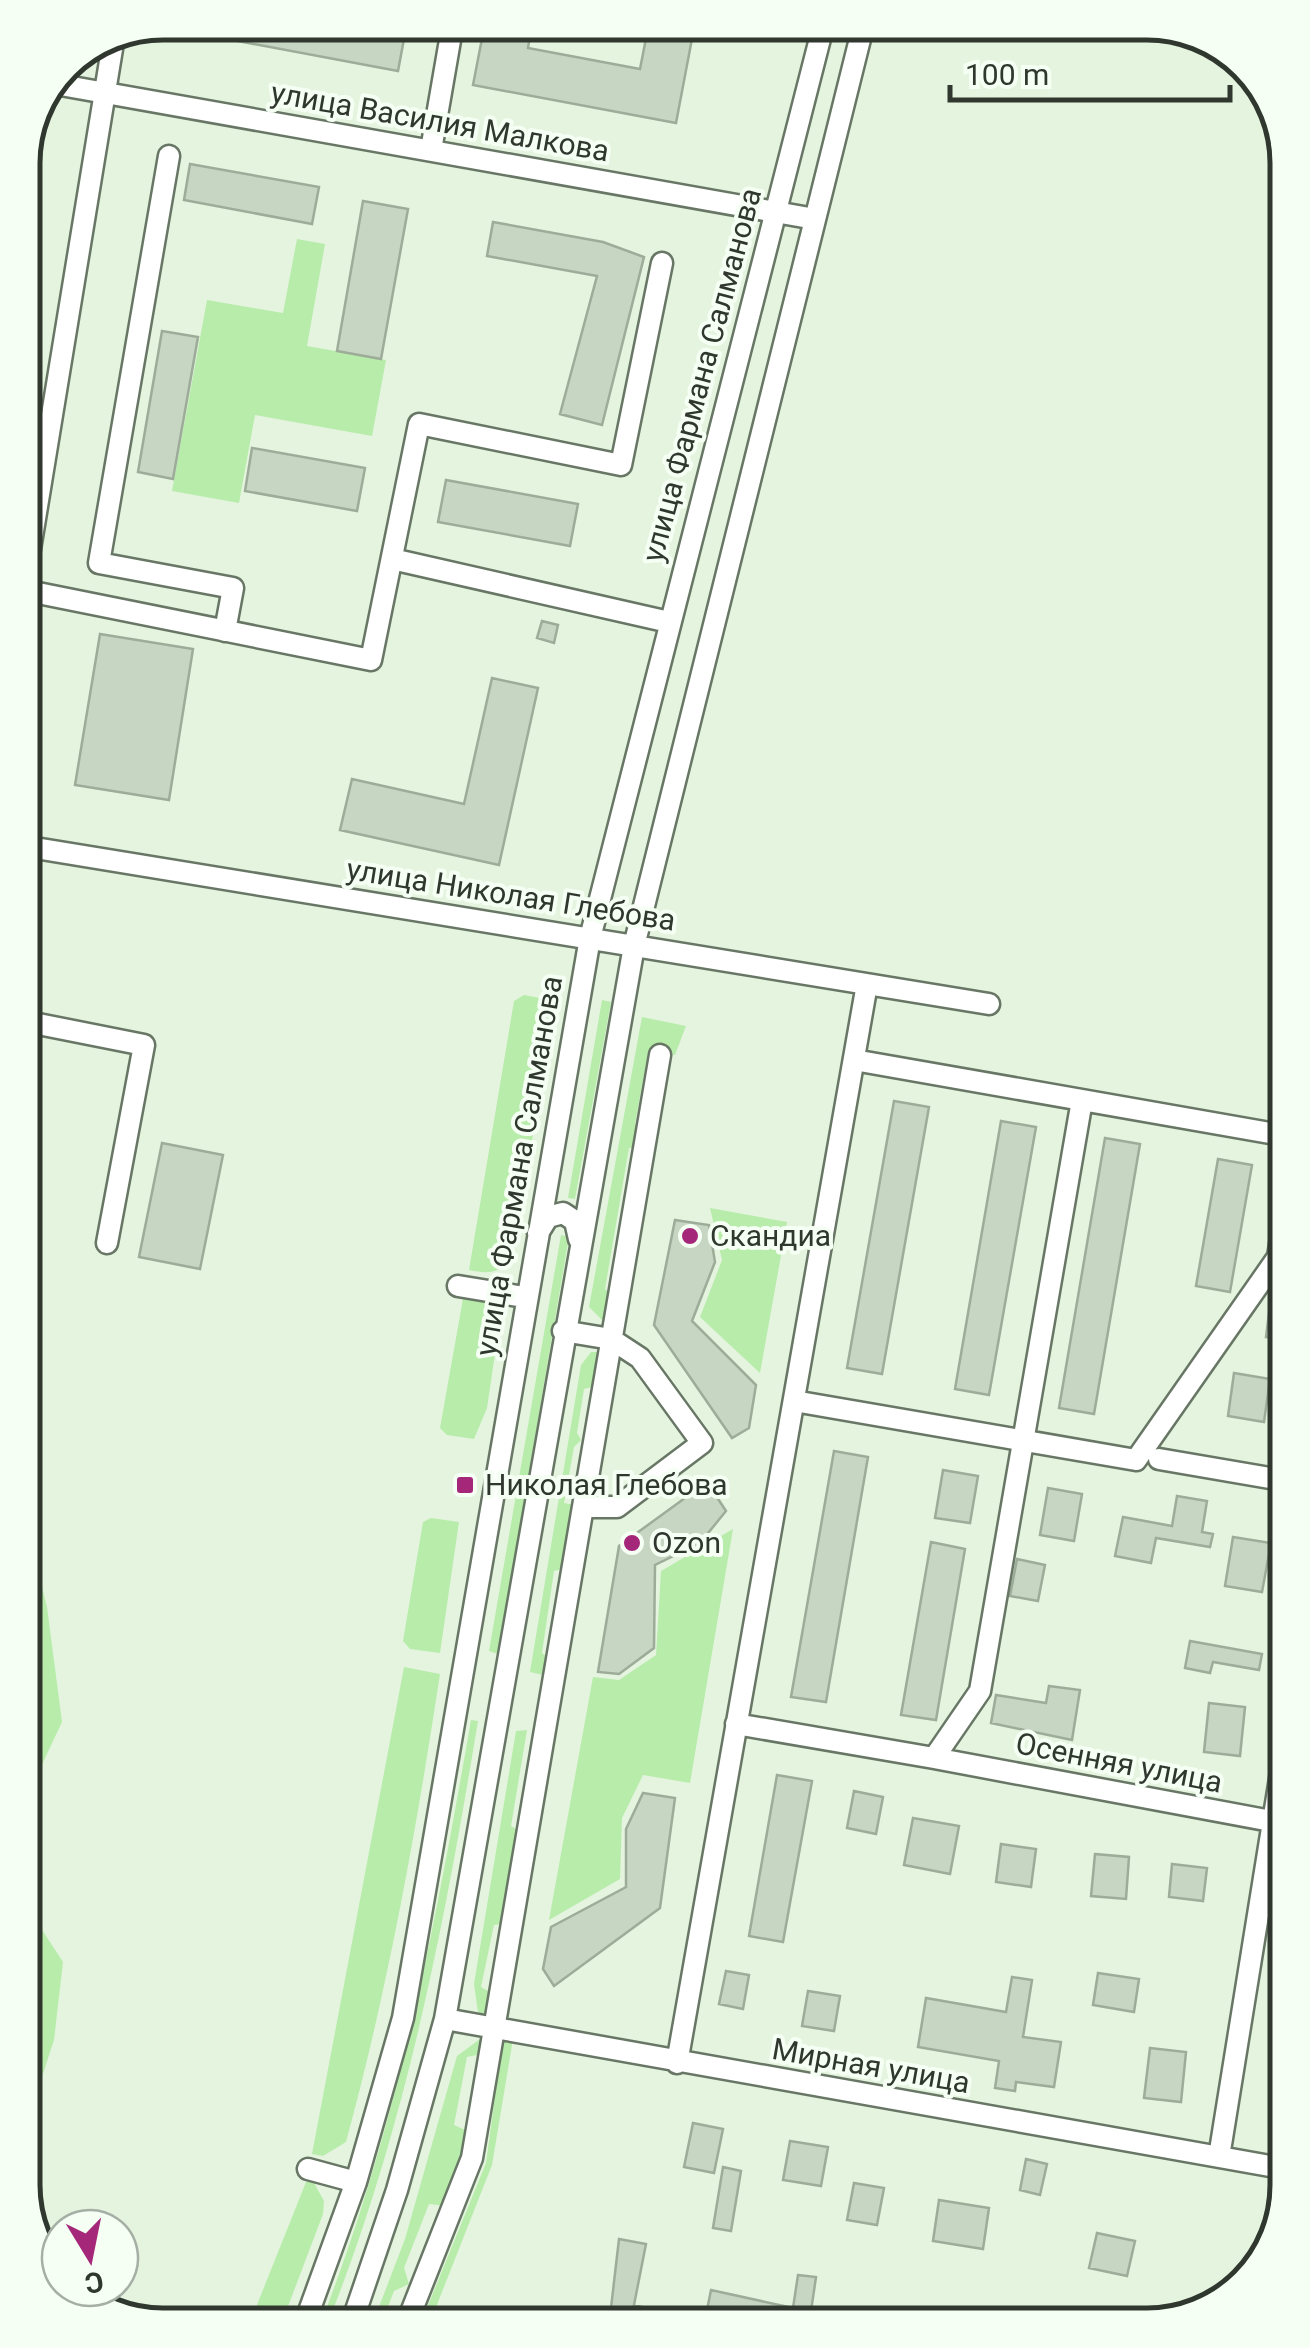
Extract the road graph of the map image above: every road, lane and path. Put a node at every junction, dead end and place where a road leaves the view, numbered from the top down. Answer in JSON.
{"nodes":[{"id":1,"x":450,"y":40,"type":"edge"},
{"id":2,"x":820,"y":40,"type":"edge"},
{"id":3,"x":860,"y":40,"type":"edge"},
{"id":4,"x":112,"y":52,"type":"edge"},
{"id":5,"x":67,"y":86,"type":"edge"},
{"id":6,"x":105,"y":92,"type":"junction"},
{"id":7,"x":431,"y":150,"type":"junction"},
{"id":8,"x":168,"y":156,"type":"dead end"},
{"id":9,"x":776,"y":214,"type":"junction"},
{"id":10,"x":814,"y":219,"type":"junction"},
{"id":11,"x":662,"y":262,"type":"dead end"},
{"id":12,"x":40,"y":488,"type":"edge"},
{"id":13,"x":392,"y":559,"type":"junction"},
{"id":14,"x":40,"y":594,"type":"edge"},
{"id":15,"x":668,"y":622,"type":"junction"},
{"id":16,"x":225,"y":631,"type":"junction"},
{"id":17,"x":40,"y":849,"type":"edge"},
{"id":18,"x":590,"y":938,"type":"junction"},
{"id":19,"x":634,"y":946,"type":"junction"},
{"id":20,"x":867,"y":984,"type":"junction"},
{"id":21,"x":989,"y":1004,"type":"dead end"},
{"id":22,"x":40,"y":1024,"type":"edge"},
{"id":23,"x":660,"y":1055,"type":"dead end"},
{"id":24,"x":854,"y":1060,"type":"junction"},
{"id":25,"x":1082,"y":1100,"type":"junction"},
{"id":26,"x":1270,"y":1133,"type":"edge"},
{"id":27,"x":538,"y":1233,"type":"junction"},
{"id":28,"x":580,"y":1240,"type":"junction"},
{"id":29,"x":107,"y":1243,"type":"dead end"},
{"id":30,"x":1270,"y":1267,"type":"edge"},
{"id":31,"x":458,"y":1286,"type":"dead end"},
{"id":32,"x":524,"y":1297,"type":"junction"},
{"id":33,"x":563,"y":1331,"type":"junction"},
{"id":34,"x":610,"y":1338,"type":"junction"},
{"id":35,"x":794,"y":1401,"type":"junction"},
{"id":36,"x":1022,"y":1440,"type":"junction"},
{"id":37,"x":1159,"y":1459,"type":"dead end"},
{"id":38,"x":1270,"y":1478,"type":"edge"},
{"id":39,"x":584,"y":1507,"type":"junction"},
{"id":40,"x":736,"y":1724,"type":"junction"},
{"id":41,"x":937,"y":1759,"type":"junction"},
{"id":42,"x":1270,"y":1821,"type":"edge"},
{"id":43,"x":1270,"y":1878,"type":"edge"},
{"id":44,"x":445,"y":2018,"type":"junction"},
{"id":45,"x":496,"y":2029,"type":"junction"},
{"id":46,"x":677,"y":2062,"type":"junction"},
{"id":47,"x":1219,"y":2157,"type":"junction"},
{"id":48,"x":1270,"y":2166,"type":"edge"},
{"id":49,"x":308,"y":2170,"type":"dead end"},
{"id":50,"x":356,"y":2182,"type":"junction"},
{"id":51,"x":310,"y":2308,"type":"edge"},
{"id":52,"x":358,"y":2308,"type":"edge"},
{"id":53,"x":413,"y":2308,"type":"edge"}],
"edges":[{"from":1,"to":7,"type":"street"},
{"from":2,"to":9,"type":"street","name":"улица Фармана Салманова"},
{"from":3,"to":10,"type":"street"},
{"from":4,"to":6,"type":"street"},
{"from":5,"to":6,"type":"street","name":"улица Василия Малкова"},
{"from":6,"to":7,"type":"street","name":"улица Василия Малкова"},
{"from":6,"to":12,"type":"street"},
{"from":7,"to":9,"type":"street","name":"улица Василия Малкова"},
{"from":8,"to":16,"type":"street"},
{"from":9,"to":10,"type":"street","name":"улица Василия Малкова"},
{"from":9,"to":15,"type":"street","name":"улица Фармана Салманова"},
{"from":10,"to":19,"type":"street"},
{"from":11,"to":13,"type":"street"},
{"from":13,"to":15,"type":"street"},
{"from":13,"to":16,"type":"street"},
{"from":14,"to":16,"type":"street"},
{"from":15,"to":18,"type":"street","name":"улица Фармана Салманова"},
{"from":17,"to":18,"type":"street","name":"улица Николая Глебова"},
{"from":18,"to":19,"type":"street","name":"улица Николая Глебова"},
{"from":18,"to":27,"type":"street","name":"улица Фармана Салманова"},
{"from":19,"to":20,"type":"street","name":"улица Николая Глебова"},
{"from":19,"to":28,"type":"street"},
{"from":20,"to":21,"type":"street","name":"улица Николая Глебова"},
{"from":20,"to":24,"type":"street"},
{"from":22,"to":29,"type":"street"},
{"from":23,"to":34,"type":"street"},
{"from":24,"to":25,"type":"street"},
{"from":24,"to":35,"type":"street"},
{"from":25,"to":26,"type":"street"},
{"from":25,"to":36,"type":"street"},
{"from":27,"to":28,"type":"street"},
{"from":27,"to":32,"type":"street","name":"улица Фармана Салманова"},
{"from":28,"to":33,"type":"street"},
{"from":30,"to":36,"type":"street"},
{"from":31,"to":32,"type":"street"},
{"from":32,"to":50,"type":"street","name":"улица Фармана Салманова"},
{"from":33,"to":34,"type":"street"},
{"from":33,"to":44,"type":"street"},
{"from":34,"to":39,"type":"street"},
{"from":34,"to":39,"type":"street"},
{"from":35,"to":36,"type":"street"},
{"from":35,"to":40,"type":"street"},
{"from":36,"to":41,"type":"street"},
{"from":37,"to":38,"type":"street"},
{"from":39,"to":45,"type":"street"},
{"from":40,"to":41,"type":"street","name":"Осенняя улица"},
{"from":40,"to":46,"type":"street"},
{"from":41,"to":42,"type":"street","name":"Осенняя улица"},
{"from":43,"to":47,"type":"street"},
{"from":44,"to":45,"type":"street","name":"Мирная улица"},
{"from":44,"to":52,"type":"street"},
{"from":45,"to":46,"type":"street","name":"Мирная улица"},
{"from":45,"to":53,"type":"street"},
{"from":46,"to":47,"type":"street","name":"Мирная улица"},
{"from":47,"to":48,"type":"street","name":"Мирная улица"},
{"from":49,"to":50,"type":"street"},
{"from":50,"to":51,"type":"street","name":"улица Фармана Салманова"}]}
